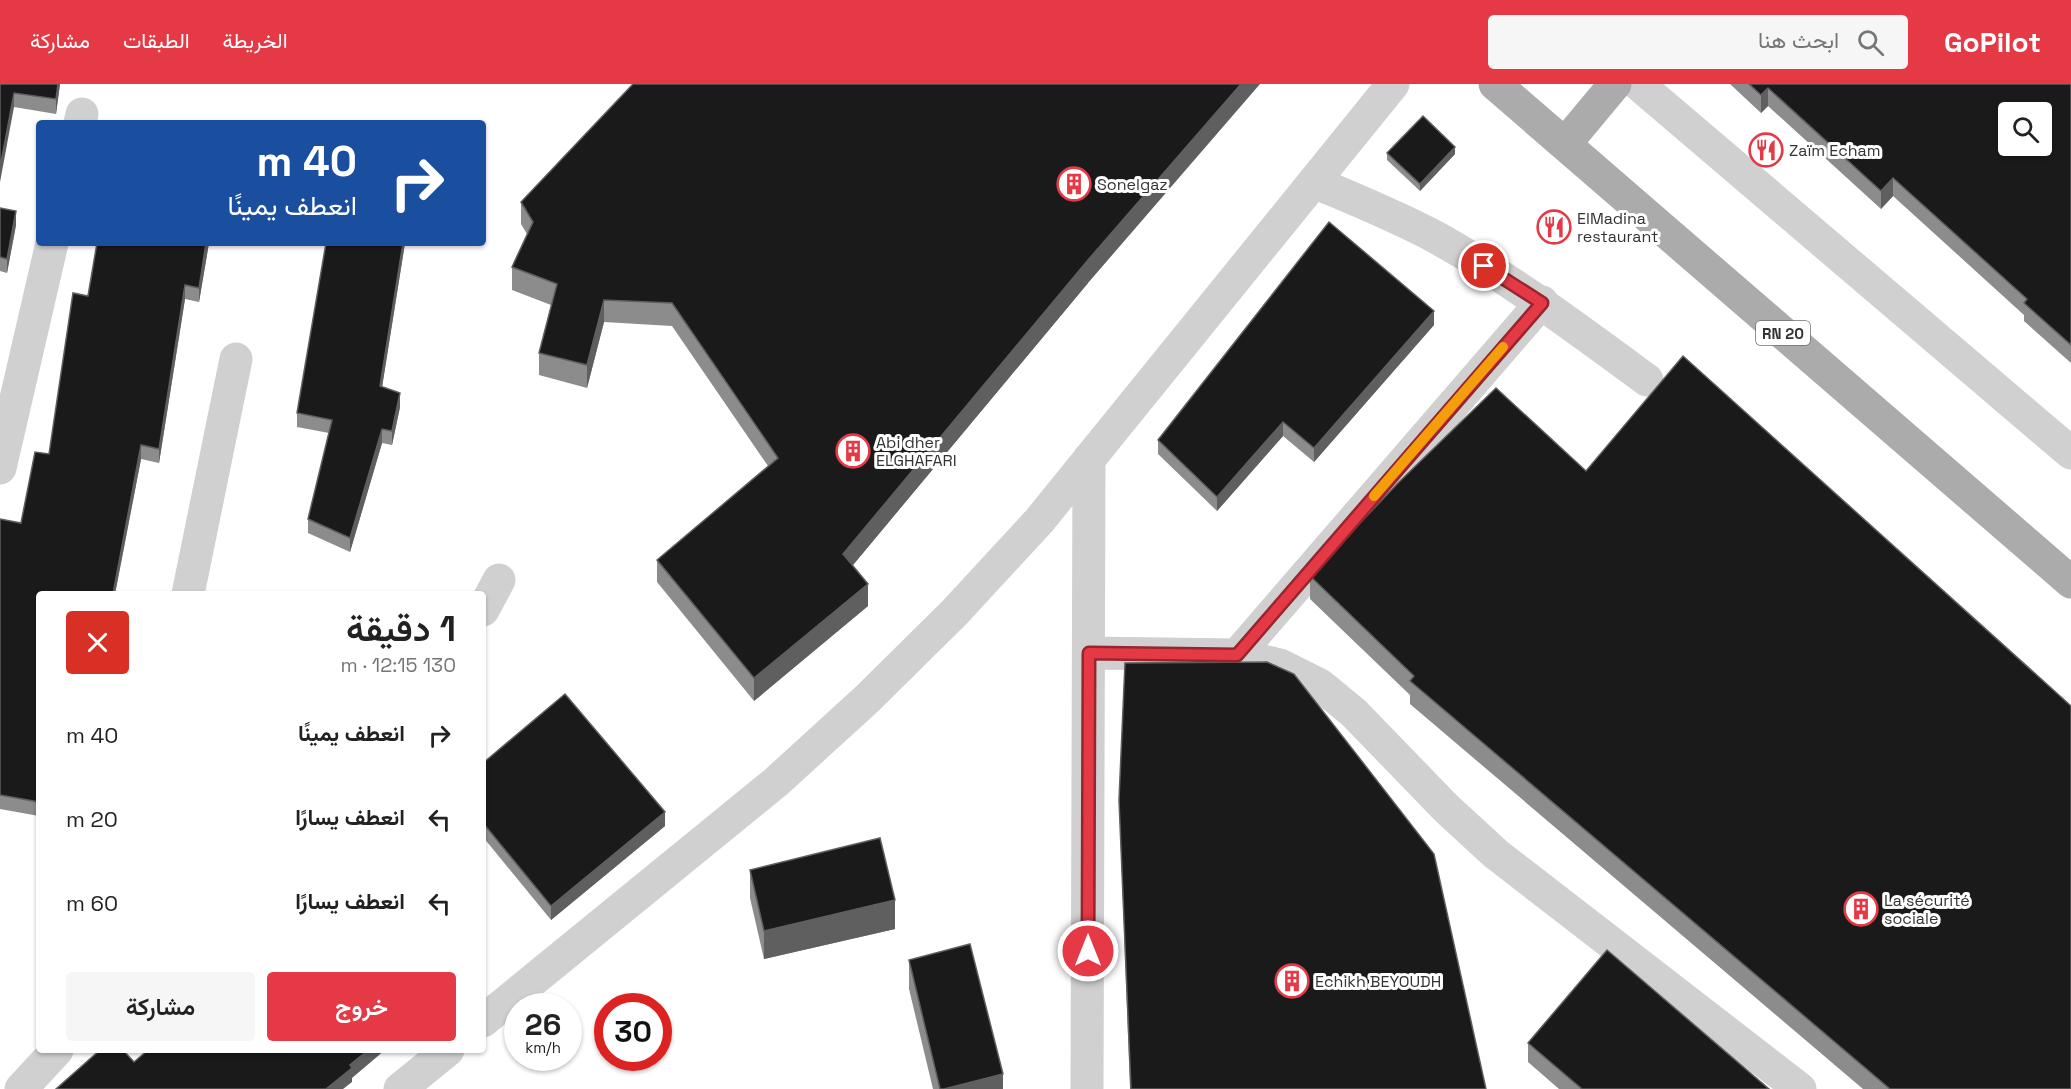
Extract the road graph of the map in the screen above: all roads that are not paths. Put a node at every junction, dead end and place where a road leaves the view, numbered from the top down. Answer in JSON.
{"nodes":[{"id":1,"x":1393,"y":84,"type":"edge"},
{"id":2,"x":1495,"y":84,"type":"edge"},
{"id":3,"x":1615,"y":84,"type":"edge"},
{"id":4,"x":1638,"y":84,"type":"edge"},
{"id":5,"x":1565,"y":144,"type":"junction"},
{"id":6,"x":1314,"y":182,"type":"junction"},
{"id":7,"x":51,"y":246,"type":"edge"},
{"id":8,"x":1542,"y":303,"type":"junction"},
{"id":9,"x":236,"y":359,"type":"dead end"},
{"id":10,"x":1647,"y":380,"type":"dead end"},
{"id":11,"x":2071,"y":453,"type":"edge"},
{"id":12,"x":1089,"y":459,"type":"junction"},
{"id":13,"x":0,"y":468,"type":"edge"},
{"id":14,"x":499,"y":580,"type":"dead end"},
{"id":15,"x":2071,"y":582,"type":"edge"},
{"id":16,"x":189,"y":591,"type":"edge"},
{"id":17,"x":486,"y":604,"type":"edge"},
{"id":18,"x":1089,"y":653,"type":"junction"},
{"id":19,"x":1237,"y":655,"type":"junction"},
{"id":20,"x":486,"y":1019,"type":"edge"},
{"id":21,"x":54,"y":1053,"type":"edge"},
{"id":22,"x":445,"y":1053,"type":"edge"},
{"id":23,"x":412,"y":1085,"type":"edge"},
{"id":24,"x":21,"y":1089,"type":"edge"},
{"id":25,"x":1087,"y":1089,"type":"edge"},
{"id":26,"x":1800,"y":1089,"type":"edge"}],
"edges":[{"from":1,"to":6,"type":"street"},
{"from":2,"to":5,"type":"main road","number":"RN 20"},
{"from":3,"to":5,"type":"main road"},
{"from":4,"to":11,"type":"street"},
{"from":5,"to":15,"type":"main road","number":"RN 20"},
{"from":6,"to":8,"type":"street"},
{"from":6,"to":12,"type":"street"},
{"from":7,"to":13,"type":"street"},
{"from":8,"to":10,"type":"street"},
{"from":8,"to":19,"type":"street"},
{"from":9,"to":16,"type":"street"},
{"from":12,"to":18,"type":"street"},
{"from":12,"to":20,"type":"street"},
{"from":14,"to":17,"type":"street"},
{"from":18,"to":19,"type":"street"},
{"from":18,"to":25,"type":"street"},
{"from":19,"to":26,"type":"street"},
{"from":21,"to":24,"type":"street"},
{"from":22,"to":23,"type":"street"}]}
